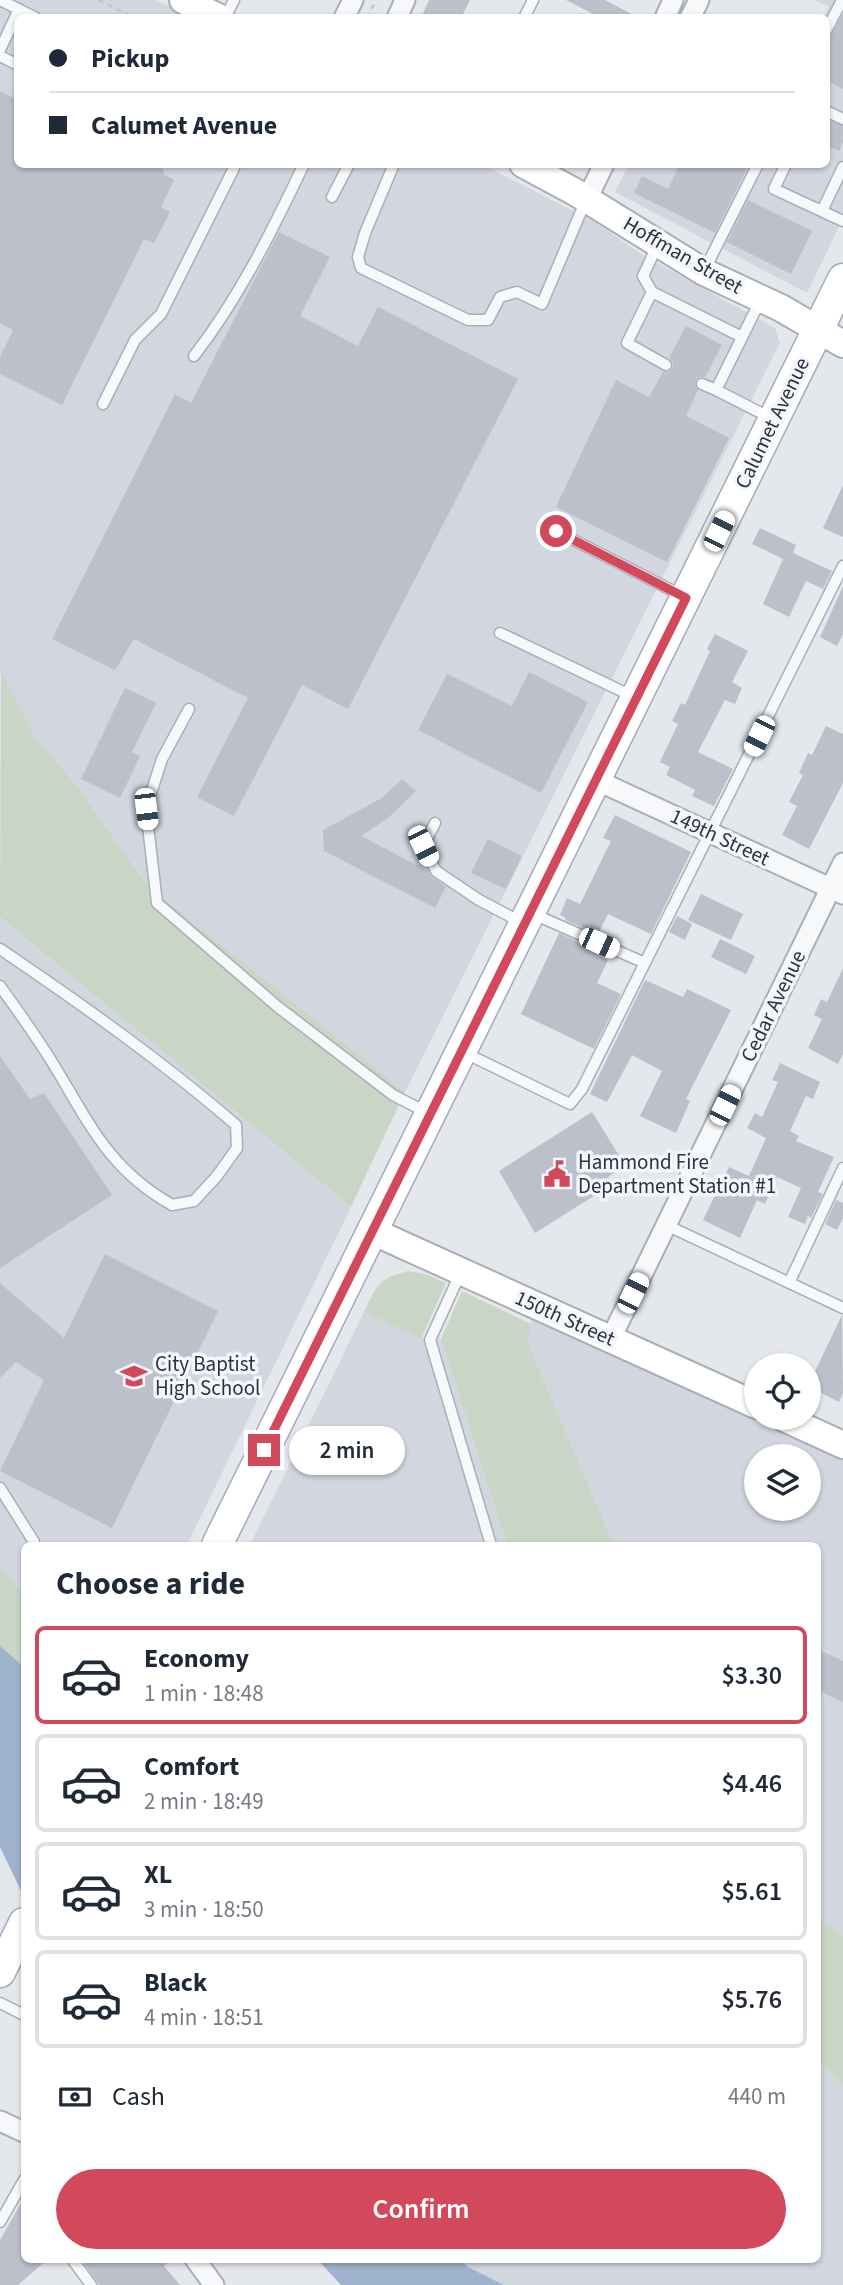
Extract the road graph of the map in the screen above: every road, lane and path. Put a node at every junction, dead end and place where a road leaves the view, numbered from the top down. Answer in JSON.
{"nodes":[{"id":1,"x":0,"y":0,"type":"edge"},
{"id":2,"x":99,"y":0,"type":"edge"},
{"id":3,"x":183,"y":0,"type":"edge"},
{"id":4,"x":842,"y":0,"type":"edge"},
{"id":5,"x":19,"y":9,"type":"junction"},
{"id":6,"x":17,"y":14,"type":"edge"},
{"id":7,"x":28,"y":14,"type":"edge"},
{"id":8,"x":126,"y":14,"type":"edge"},
{"id":9,"x":212,"y":14,"type":"edge"},
{"id":10,"x":14,"y":20,"type":"edge"},
{"id":11,"x":830,"y":23,"type":"edge"},
{"id":12,"x":0,"y":50,"type":"edge"},
{"id":13,"x":843,"y":167,"type":"edge"},
{"id":14,"x":231,"y":168,"type":"edge"},
{"id":15,"x":302,"y":168,"type":"edge"},
{"id":16,"x":347,"y":168,"type":"edge"},
{"id":17,"x":392,"y":168,"type":"edge"},
{"id":18,"x":530,"y":168,"type":"edge"},
{"id":19,"x":602,"y":168,"type":"edge"},
{"id":20,"x":756,"y":168,"type":"edge"},
{"id":21,"x":784,"y":168,"type":"edge"},
{"id":22,"x":332,"y":197,"type":"dead end"},
{"id":23,"x":587,"y":199,"type":"junction"},
{"id":24,"x":822,"y":211,"type":"junction"},
{"id":25,"x":843,"y":221,"type":"edge"},
{"id":26,"x":658,"y":244,"type":"junction"},
{"id":27,"x":704,"y":272,"type":"junction"},
{"id":28,"x":843,"y":279,"type":"edge"},
{"id":29,"x":652,"y":292,"type":"junction"},
{"id":30,"x":761,"y":299,"type":"junction"},
{"id":31,"x":743,"y":337,"type":"junction"},
{"id":32,"x":831,"y":337,"type":"edge"},
{"id":33,"x":194,"y":356,"type":"dead end"},
{"id":34,"x":666,"y":365,"type":"dead end"},
{"id":35,"x":702,"y":384,"type":"dead end"},
{"id":36,"x":716,"y":390,"type":"junction"},
{"id":37,"x":103,"y":404,"type":"dead end"},
{"id":38,"x":774,"y":419,"type":"junction"},
{"id":39,"x":556,"y":531,"type":"dead end"},
{"id":40,"x":843,"y":566,"type":"edge"},
{"id":41,"x":686,"y":598,"type":"junction"},
{"id":42,"x":500,"y":633,"type":"dead end"},
{"id":43,"x":637,"y":698,"type":"junction"},
{"id":44,"x":189,"y":709,"type":"dead end"},
{"id":45,"x":596,"y":779,"type":"junction"},
{"id":46,"x":435,"y":823,"type":"dead end"},
{"id":47,"x":710,"y":833,"type":"junction"},
{"id":48,"x":843,"y":863,"type":"edge"},
{"id":49,"x":837,"y":891,"type":"edge"},
{"id":50,"x":528,"y":919,"type":"junction"},
{"id":51,"x":0,"y":949,"type":"edge"},
{"id":52,"x":645,"y":963,"type":"junction"},
{"id":53,"x":0,"y":986,"type":"edge"},
{"id":54,"x":462,"y":1052,"type":"junction"},
{"id":55,"x":431,"y":1115,"type":"junction"},
{"id":56,"x":843,"y":1168,"type":"edge"},
{"id":57,"x":666,"y":1225,"type":"junction"},
{"id":58,"x":374,"y":1232,"type":"junction"},
{"id":59,"x":462,"y":1270,"type":"junction"},
{"id":60,"x":789,"y":1283,"type":"junction"},
{"id":61,"x":843,"y":1308,"type":"edge"},
{"id":62,"x":611,"y":1338,"type":"junction"},
{"id":63,"x":744,"y":1399,"type":"edge"},
{"id":64,"x":811,"y":1430,"type":"edge"},
{"id":65,"x":843,"y":1444,"type":"edge"},
{"id":66,"x":0,"y":1488,"type":"edge"},
{"id":67,"x":34,"y":1542,"type":"dead end"},
{"id":68,"x":219,"y":1542,"type":"edge"},
{"id":69,"x":490,"y":1542,"type":"edge"},
{"id":70,"x":21,"y":1929,"type":"edge"},
{"id":71,"x":4,"y":1963,"type":"edge"},
{"id":72,"x":0,"y":2003,"type":"edge"},
{"id":73,"x":21,"y":2014,"type":"edge"},
{"id":74,"x":0,"y":2121,"type":"edge"},
{"id":75,"x":21,"y":2131,"type":"edge"},
{"id":76,"x":21,"y":2195,"type":"edge"},
{"id":77,"x":0,"y":2222,"type":"edge"},
{"id":78,"x":75,"y":2263,"type":"edge"},
{"id":79,"x":197,"y":2263,"type":"edge"},
{"id":80,"x":91,"y":2285,"type":"edge"},
{"id":81,"x":214,"y":2285,"type":"edge"}],
"edges":[{"from":1,"to":5,"type":"lane"},
{"from":2,"to":8,"type":"path"},
{"from":3,"to":9,"type":"street"},
{"from":4,"to":11,"type":"lane"},
{"from":5,"to":6,"type":"lane"},
{"from":5,"to":7,"type":"lane"},
{"from":10,"to":12,"type":"lane"},
{"from":13,"to":24,"type":"lane"},
{"from":14,"to":37,"type":"lane"},
{"from":15,"to":33,"type":"lane"},
{"from":16,"to":22,"type":"lane"},
{"from":17,"to":23,"type":"lane"},
{"from":18,"to":23,"type":"street","name":"Hoffman Street"},
{"from":19,"to":23,"type":"street"},
{"from":20,"to":27,"type":"lane"},
{"from":21,"to":24,"type":"lane"},
{"from":23,"to":26,"type":"street","name":"Hoffman Street"},
{"from":24,"to":25,"type":"lane"},
{"from":26,"to":27,"type":"street","name":"Hoffman Street"},
{"from":26,"to":29,"type":"lane"},
{"from":27,"to":30,"type":"street","name":"Hoffman Street"},
{"from":28,"to":32,"type":"main road","name":"Calumet Avenue"},
{"from":29,"to":31,"type":"lane"},
{"from":29,"to":34,"type":"lane"},
{"from":30,"to":31,"type":"lane"},
{"from":30,"to":32,"type":"street","name":"Hoffman Street"},
{"from":31,"to":36,"type":"lane"},
{"from":32,"to":38,"type":"main road","name":"Calumet Avenue"},
{"from":35,"to":36,"type":"lane"},
{"from":36,"to":38,"type":"lane"},
{"from":38,"to":41,"type":"main road","name":"Calumet Avenue"},
{"from":39,"to":41,"type":"lane"},
{"from":40,"to":47,"type":"lane"},
{"from":41,"to":43,"type":"main road","name":"Calumet Avenue"},
{"from":42,"to":43,"type":"lane"},
{"from":43,"to":45,"type":"main road","name":"Calumet Avenue"},
{"from":44,"to":55,"type":"lane"},
{"from":45,"to":47,"type":"street","name":"149th Street"},
{"from":45,"to":50,"type":"main road","name":"Calumet Avenue"},
{"from":46,"to":50,"type":"lane"},
{"from":47,"to":49,"type":"street","name":"149th Street"},
{"from":47,"to":52,"type":"lane"},
{"from":48,"to":49,"type":"street","name":"Cedar Avenue"},
{"from":49,"to":57,"type":"street","name":"Cedar Avenue"},
{"from":50,"to":52,"type":"lane"},
{"from":50,"to":54,"type":"main road","name":"Calumet Avenue"},
{"from":51,"to":53,"type":"lane"},
{"from":52,"to":54,"type":"lane"},
{"from":54,"to":55,"type":"main road","name":"Calumet Avenue"},
{"from":55,"to":58,"type":"main road","name":"Calumet Avenue"},
{"from":56,"to":60,"type":"lane"},
{"from":57,"to":60,"type":"lane"},
{"from":57,"to":62,"type":"street","name":"Cedar Avenue"},
{"from":58,"to":59,"type":"street","name":"150th Street"},
{"from":58,"to":68,"type":"main road","name":"Calumet Avenue"},
{"from":59,"to":62,"type":"street","name":"150th Street"},
{"from":59,"to":69,"type":"lane"},
{"from":60,"to":61,"type":"lane"},
{"from":62,"to":63,"type":"street","name":"150th Street"},
{"from":64,"to":65,"type":"street"},
{"from":66,"to":67,"type":"lane"},
{"from":70,"to":71,"type":"main road"},
{"from":72,"to":73,"type":"lane"},
{"from":74,"to":75,"type":"street"},
{"from":76,"to":77,"type":"lane"},
{"from":78,"to":80,"type":"lane"},
{"from":79,"to":81,"type":"street"}]}
